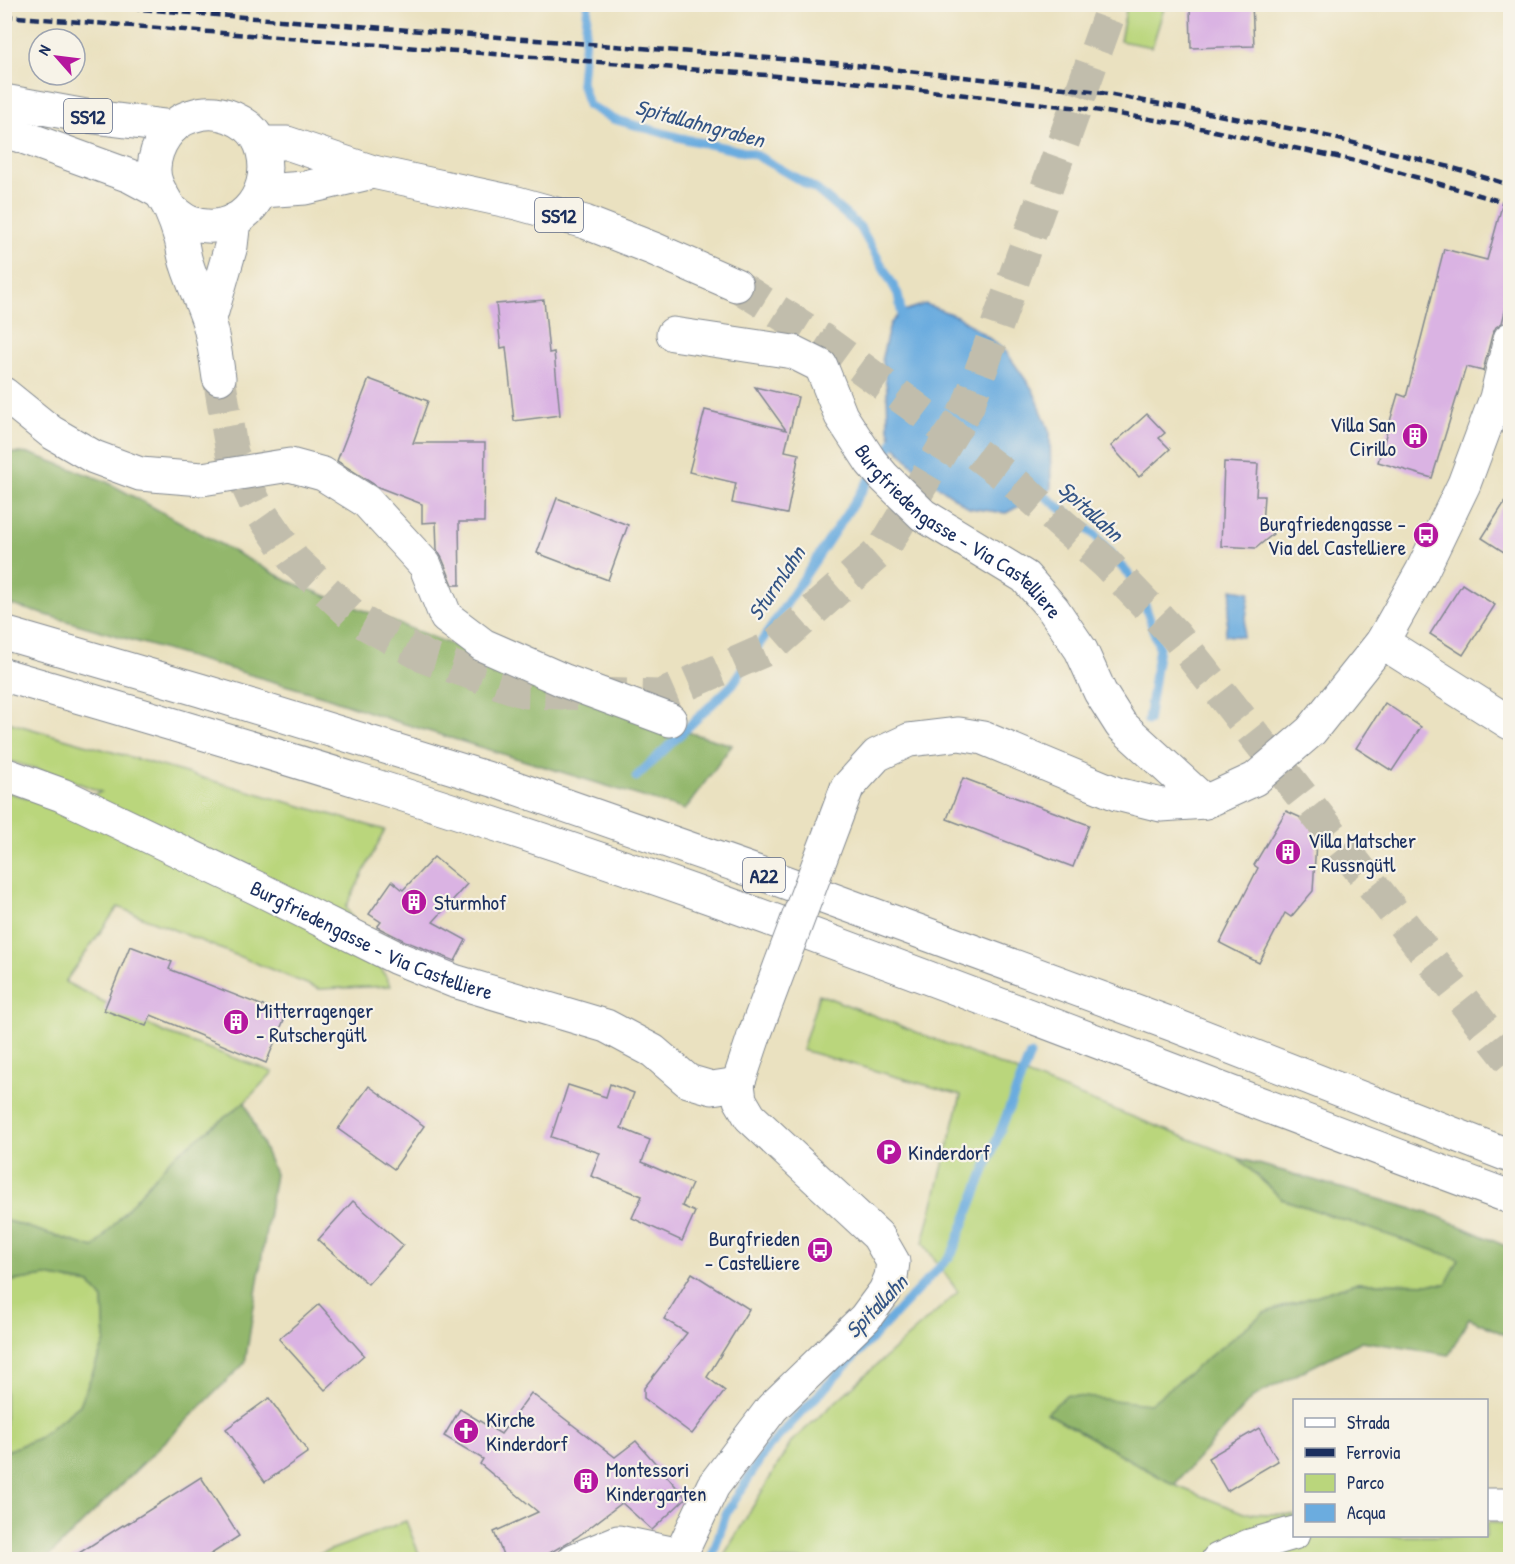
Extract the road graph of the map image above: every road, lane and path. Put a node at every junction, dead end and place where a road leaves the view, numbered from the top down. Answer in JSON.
{"nodes":[{"id":1,"x":4,"y":101,"type":"edge"},
{"id":2,"x":173,"y":127,"type":"junction"},
{"id":3,"x":4,"y":130,"type":"edge"},
{"id":4,"x":261,"y":143,"type":"junction"},
{"id":5,"x":373,"y":172,"type":"junction"},
{"id":6,"x":262,"y":191,"type":"junction"},
{"id":7,"x":164,"y":200,"type":"junction"},
{"id":8,"x":234,"y":220,"type":"junction"},
{"id":9,"x":736,"y":285,"type":"tunnel mouth"},
{"id":10,"x":209,"y":322,"type":"junction"},
{"id":11,"x":673,"y":334,"type":"dead end"},
{"id":12,"x":1510,"y":339,"type":"edge"},
{"id":13,"x":219,"y":378,"type":"tunnel mouth"},
{"id":14,"x":4,"y":394,"type":"edge"},
{"id":15,"x":4,"y":633,"type":"edge"},
{"id":16,"x":1382,"y":642,"type":"junction"},
{"id":17,"x":4,"y":675,"type":"edge"},
{"id":18,"x":670,"y":720,"type":"dead end"},
{"id":19,"x":1510,"y":723,"type":"edge"},
{"id":20,"x":4,"y":774,"type":"edge"},
{"id":21,"x":1205,"y":802,"type":"junction"},
{"id":22,"x":738,"y":1084,"type":"junction"},
{"id":23,"x":1510,"y":1156,"type":"edge"},
{"id":24,"x":1510,"y":1197,"type":"edge"},
{"id":25,"x":1488,"y":1505,"type":"edge"},
{"id":26,"x":1510,"y":1505,"type":"edge"},
{"id":27,"x":1293,"y":1533,"type":"edge"},
{"id":28,"x":679,"y":1557,"type":"edge"},
{"id":29,"x":574,"y":1560,"type":"edge"},
{"id":30,"x":1218,"y":1560,"type":"edge"}],
"edges":[{"from":1,"to":2,"type":"main road","number":"SS12"},
{"from":2,"to":4,"type":"main road"},
{"from":2,"to":7,"type":"main road"},
{"from":3,"to":7,"type":"main road","number":"SS12"},
{"from":4,"to":5,"type":"main road","number":"SS12"},
{"from":4,"to":6,"type":"main road"},
{"from":5,"to":6,"type":"main road","number":"SS12"},
{"from":5,"to":9,"type":"main road","number":"SS12"},
{"from":6,"to":8,"type":"main road"},
{"from":7,"to":8,"type":"main road","number":"SS12"},
{"from":7,"to":10,"type":"main road"},
{"from":8,"to":10,"type":"main road"},
{"from":10,"to":13,"type":"main road"},
{"from":11,"to":21,"type":"main road","name":"Burgfriedengasse - Via Castelliere"},
{"from":12,"to":16,"type":"main road"},
{"from":14,"to":18,"type":"main road"},
{"from":15,"to":23,"type":"main road","number":"A22"},
{"from":16,"to":19,"type":"main road"},
{"from":16,"to":21,"type":"main road"},
{"from":17,"to":24,"type":"main road","number":"A22"},
{"from":20,"to":22,"type":"main road","name":"Burgfriedengasse - Via Castelliere"},
{"from":21,"to":22,"type":"main road","bridge":true},
{"from":22,"to":28,"type":"main road"},
{"from":25,"to":26,"type":"main road"},
{"from":27,"to":30,"type":"main road"},
{"from":28,"to":29,"type":"main road"}]}
